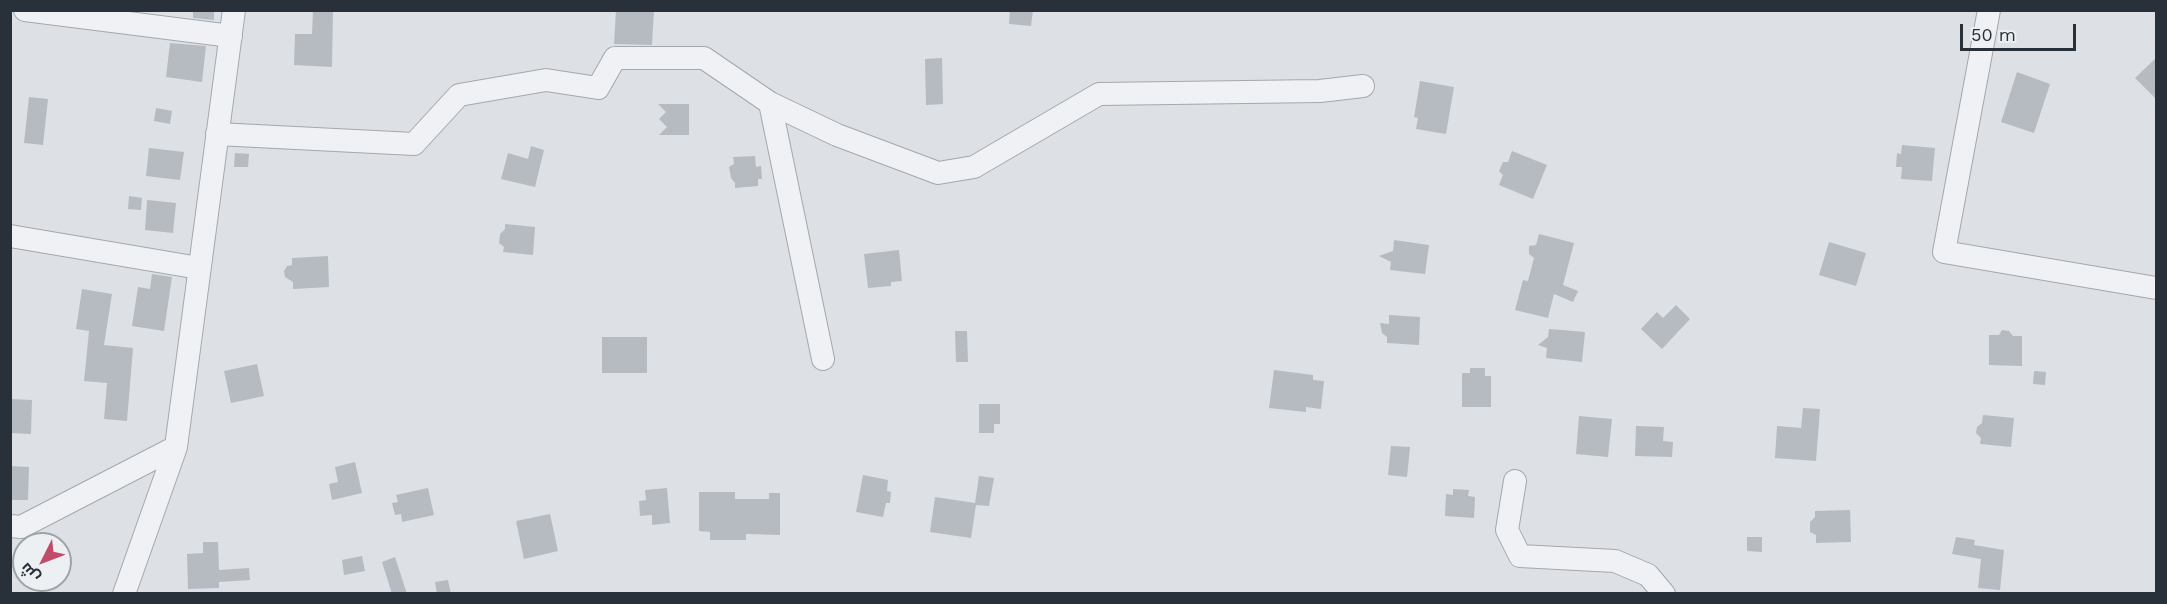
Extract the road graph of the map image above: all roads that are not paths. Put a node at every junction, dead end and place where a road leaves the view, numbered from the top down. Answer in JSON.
{"nodes":[{"id":1,"x":25,"y":10,"type":"edge"},
{"id":2,"x":234,"y":10,"type":"edge"},
{"id":3,"x":1989,"y":10,"type":"edge"},
{"id":4,"x":231,"y":36,"type":"junction"},
{"id":5,"x":1363,"y":86,"type":"dead end"},
{"id":6,"x":770,"y":103,"type":"junction"},
{"id":7,"x":217,"y":134,"type":"junction"},
{"id":8,"x":10,"y":236,"type":"edge"},
{"id":9,"x":199,"y":268,"type":"junction"},
{"id":10,"x":2157,"y":288,"type":"edge"},
{"id":11,"x":823,"y":359,"type":"dead end"},
{"id":12,"x":176,"y":447,"type":"junction"},
{"id":13,"x":1515,"y":481,"type":"dead end"},
{"id":14,"x":10,"y":526,"type":"edge"},
{"id":15,"x":124,"y":594,"type":"edge"},
{"id":16,"x":1664,"y":594,"type":"edge"}],
"edges":[{"from":1,"to":4,"type":"street"},
{"from":2,"to":4,"type":"street"},
{"from":3,"to":10,"type":"street"},
{"from":4,"to":7,"type":"street"},
{"from":5,"to":6,"type":"street"},
{"from":6,"to":7,"type":"street"},
{"from":6,"to":11,"type":"street"},
{"from":7,"to":9,"type":"street"},
{"from":8,"to":9,"type":"street"},
{"from":9,"to":12,"type":"street"},
{"from":12,"to":14,"type":"street"},
{"from":12,"to":15,"type":"street"},
{"from":13,"to":16,"type":"street"}]}
